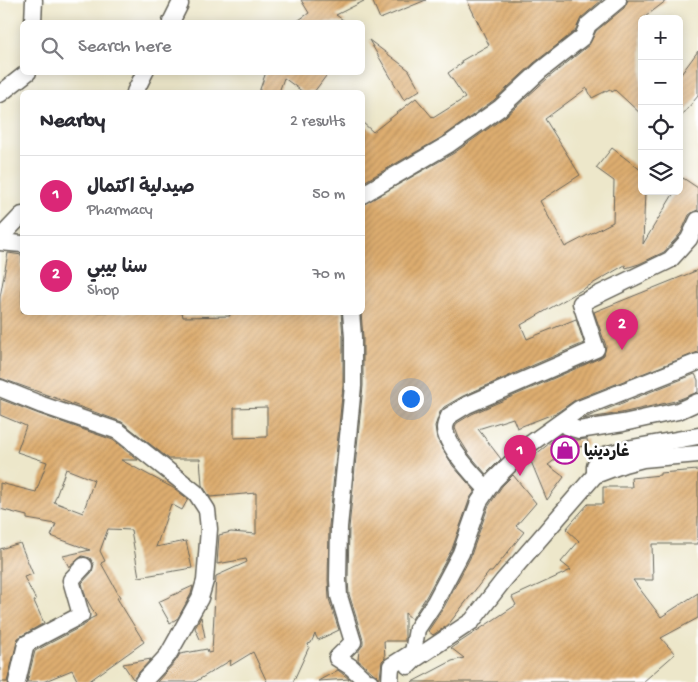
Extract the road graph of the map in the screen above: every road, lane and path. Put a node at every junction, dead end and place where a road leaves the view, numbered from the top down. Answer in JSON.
{"nodes":[{"id":1,"x":34,"y":0,"type":"edge"},
{"id":2,"x":618,"y":0,"type":"edge"},
{"id":3,"x":180,"y":4,"type":"dead end"},
{"id":4,"x":33,"y":20,"type":"edge"},
{"id":5,"x":172,"y":20,"type":"edge"},
{"id":6,"x":24,"y":75,"type":"edge"},
{"id":7,"x":144,"y":75,"type":"edge"},
{"id":8,"x":136,"y":90,"type":"edge"},
{"id":9,"x":0,"y":94,"type":"edge"},
{"id":10,"x":365,"y":193,"type":"edge"},
{"id":11,"x":20,"y":217,"type":"edge"},
{"id":12,"x":698,"y":220,"type":"edge"},
{"id":13,"x":0,"y":240,"type":"edge"},
{"id":14,"x":20,"y":244,"type":"edge"},
{"id":15,"x":351,"y":315,"type":"edge"},
{"id":16,"x":698,"y":362,"type":"edge"},
{"id":17,"x":0,"y":388,"type":"edge"},
{"id":18,"x":698,"y":402,"type":"edge"},
{"id":19,"x":560,"y":423,"type":"junction"},
{"id":20,"x":698,"y":436,"type":"edge"},
{"id":21,"x":698,"y":454,"type":"edge"},
{"id":22,"x":595,"y":475,"type":"junction"},
{"id":23,"x":487,"y":489,"type":"junction"},
{"id":24,"x":84,"y":566,"type":"dead end"},
{"id":25,"x":17,"y":682,"type":"edge"},
{"id":26,"x":143,"y":682,"type":"edge"},
{"id":27,"x":370,"y":682,"type":"edge"},
{"id":28,"x":392,"y":682,"type":"edge"}],
"edges":[{"from":1,"to":4,"type":"street"},
{"from":2,"to":10,"type":"street"},
{"from":3,"to":5,"type":"street"},
{"from":6,"to":9,"type":"street"},
{"from":7,"to":8,"type":"street"},
{"from":11,"to":13,"type":"street"},
{"from":12,"to":23,"type":"street"},
{"from":13,"to":14,"type":"street"},
{"from":15,"to":27,"type":"street"},
{"from":16,"to":19,"type":"street"},
{"from":17,"to":26,"type":"street"},
{"from":18,"to":19,"type":"street"},
{"from":19,"to":23,"type":"street"},
{"from":20,"to":22,"type":"street"},
{"from":21,"to":22,"type":"street"},
{"from":22,"to":28,"type":"street"},
{"from":23,"to":28,"type":"street"},
{"from":24,"to":25,"type":"street"}]}
